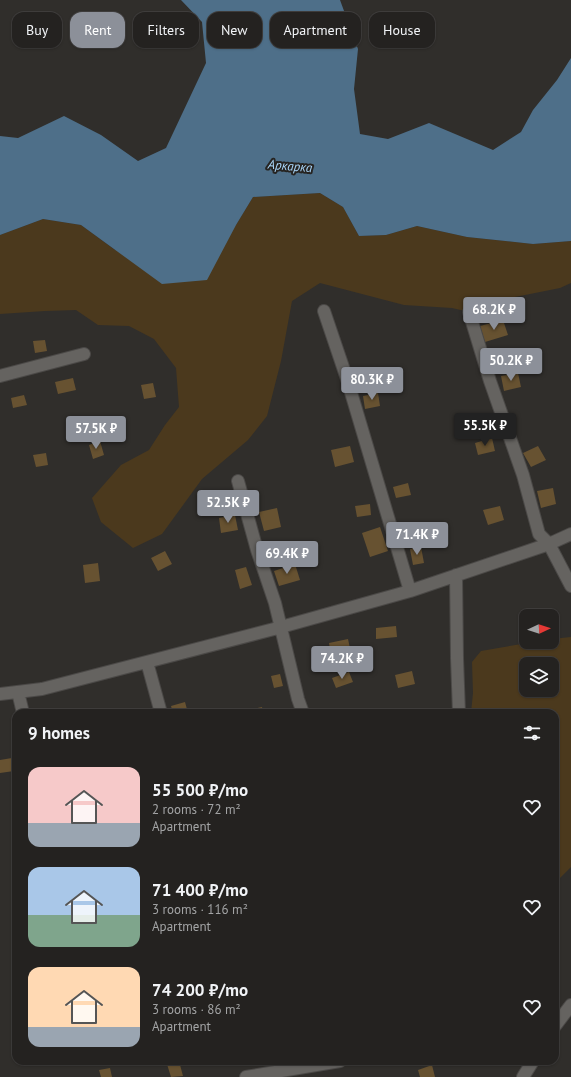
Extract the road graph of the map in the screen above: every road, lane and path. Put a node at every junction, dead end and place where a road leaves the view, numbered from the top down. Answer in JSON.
{"nodes":[{"id":1,"x":324,"y":311,"type":"dead end"},
{"id":2,"x":469,"y":312,"type":"dead end"},
{"id":3,"x":84,"y":354,"type":"dead end"},
{"id":4,"x":0,"y":376,"type":"edge"},
{"id":5,"x":238,"y":481,"type":"dead end"},
{"id":6,"x":571,"y":534,"type":"edge"},
{"id":7,"x":549,"y":544,"type":"junction"},
{"id":8,"x":456,"y":575,"type":"junction"},
{"id":9,"x":571,"y":586,"type":"edge"},
{"id":10,"x":410,"y":590,"type":"junction"},
{"id":11,"x":281,"y":627,"type":"junction"},
{"id":12,"x":147,"y":662,"type":"junction"},
{"id":13,"x":18,"y":692,"type":"junction"},
{"id":14,"x":0,"y":694,"type":"edge"},
{"id":15,"x":22,"y":709,"type":"edge"},
{"id":16,"x":160,"y":709,"type":"edge"},
{"id":17,"x":302,"y":709,"type":"edge"},
{"id":18,"x":460,"y":709,"type":"edge"},
{"id":19,"x":571,"y":1005,"type":"edge"},
{"id":20,"x":559,"y":1021,"type":"edge"},
{"id":21,"x":316,"y":1065,"type":"edge"},
{"id":22,"x":530,"y":1065,"type":"edge"},
{"id":23,"x":246,"y":1077,"type":"edge"},
{"id":24,"x":523,"y":1077,"type":"edge"}],
"edges":[{"from":1,"to":10,"type":"street"},
{"from":2,"to":7,"type":"street"},
{"from":3,"to":4,"type":"street"},
{"from":5,"to":11,"type":"street"},
{"from":6,"to":7,"type":"street"},
{"from":7,"to":8,"type":"street"},
{"from":7,"to":9,"type":"street"},
{"from":8,"to":10,"type":"street"},
{"from":8,"to":18,"type":"street"},
{"from":10,"to":11,"type":"street"},
{"from":11,"to":12,"type":"street"},
{"from":11,"to":17,"type":"street"},
{"from":12,"to":13,"type":"street"},
{"from":12,"to":16,"type":"street"},
{"from":13,"to":14,"type":"street"},
{"from":13,"to":15,"type":"street"},
{"from":19,"to":20,"type":"street"},
{"from":21,"to":23,"type":"street"},
{"from":22,"to":24,"type":"street"}]}
